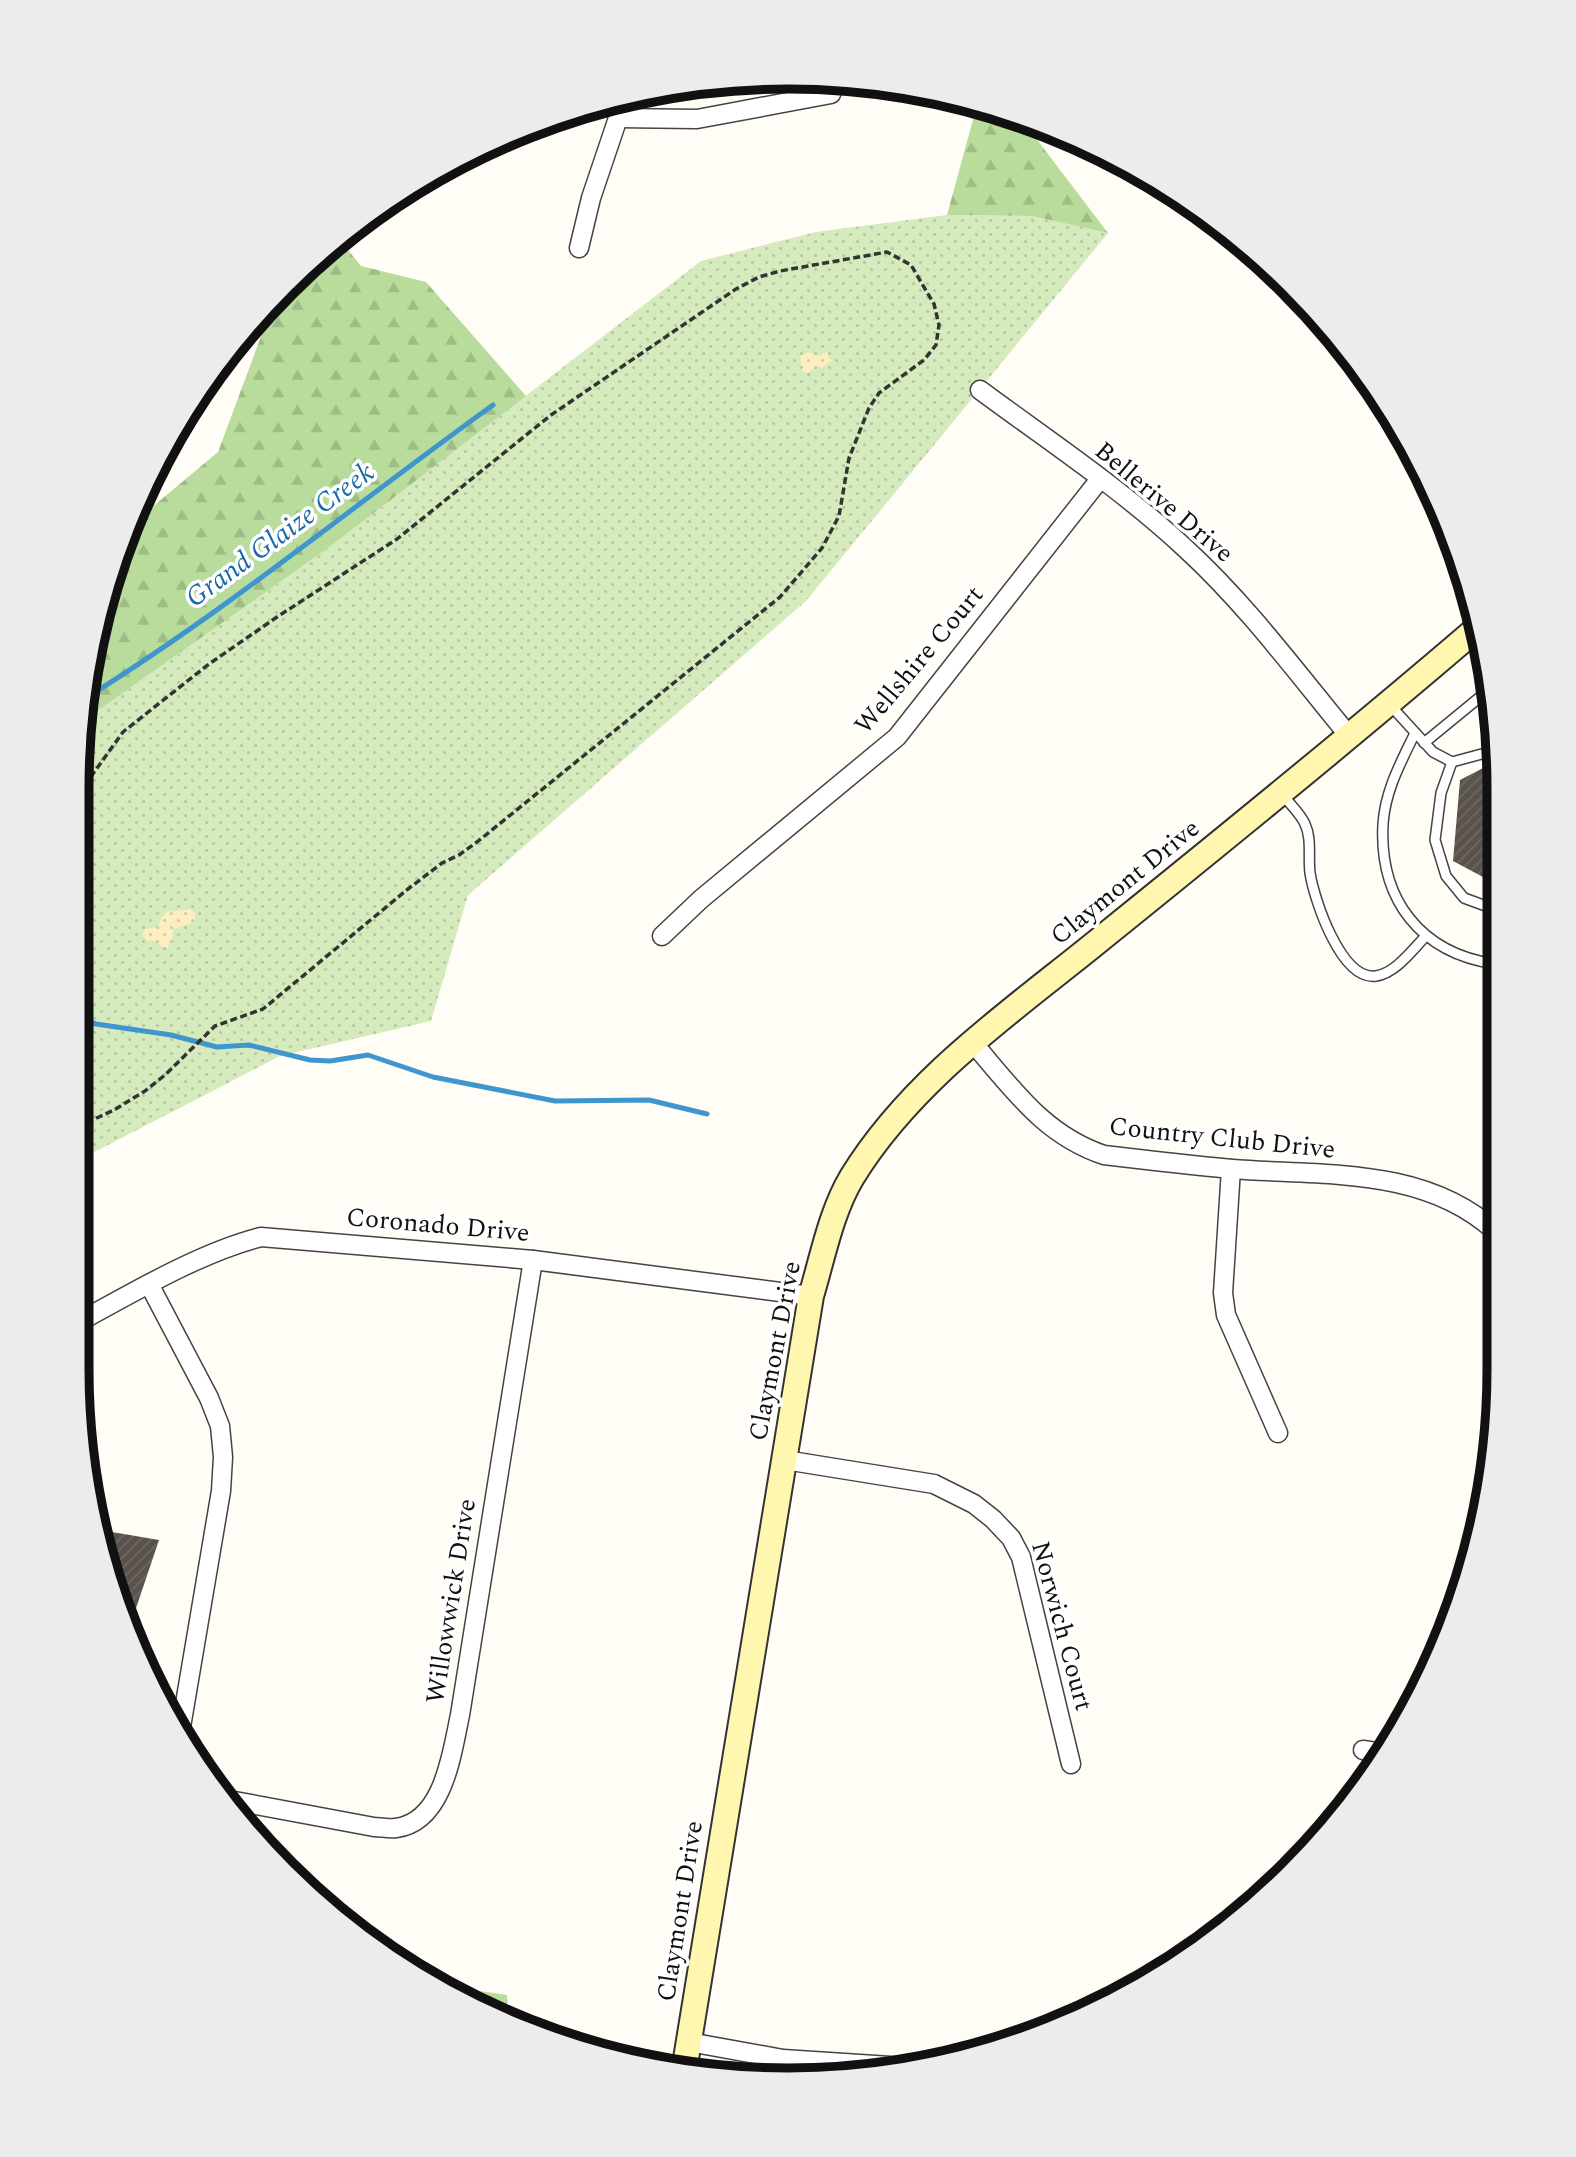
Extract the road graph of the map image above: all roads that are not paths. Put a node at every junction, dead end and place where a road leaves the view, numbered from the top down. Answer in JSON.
{"nodes":[{"id":1,"x":831,"y":94,"type":"dead end"},
{"id":2,"x":618,"y":111,"type":"edge"},
{"id":3,"x":618,"y":118,"type":"junction"},
{"id":4,"x":579,"y":248,"type":"dead end"},
{"id":5,"x":980,"y":390,"type":"dead end"},
{"id":6,"x":1100,"y":479,"type":"junction"},
{"id":7,"x":1469,"y":634,"type":"edge"},
{"id":8,"x":1481,"y":696,"type":"edge"},
{"id":9,"x":1389,"y":704,"type":"junction"},
{"id":10,"x":1415,"y":733,"type":"junction"},
{"id":11,"x":1350,"y":737,"type":"junction"},
{"id":12,"x":1424,"y":743,"type":"junction"},
{"id":13,"x":1486,"y":754,"type":"edge"},
{"id":14,"x":1452,"y":762,"type":"junction"},
{"id":15,"x":1281,"y":793,"type":"junction"},
{"id":16,"x":1487,"y":906,"type":"edge"},
{"id":17,"x":662,"y":936,"type":"dead end"},
{"id":18,"x":1426,"y":936,"type":"junction"},
{"id":19,"x":1487,"y":963,"type":"edge"},
{"id":20,"x":973,"y":1043,"type":"junction"},
{"id":21,"x":1231,"y":1169,"type":"junction"},
{"id":22,"x":1487,"y":1224,"type":"edge"},
{"id":23,"x":533,"y":1260,"type":"junction"},
{"id":24,"x":149,"y":1284,"type":"junction"},
{"id":25,"x":811,"y":1296,"type":"junction"},
{"id":26,"x":89,"y":1316,"type":"edge"},
{"id":27,"x":1278,"y":1433,"type":"dead end"},
{"id":28,"x":785,"y":1460,"type":"junction"},
{"id":29,"x":183,"y":1717,"type":"edge"},
{"id":30,"x":1363,"y":1750,"type":"dead end"},
{"id":31,"x":1372,"y":1751,"type":"edge"},
{"id":32,"x":1071,"y":1764,"type":"dead end"},
{"id":33,"x":241,"y":1802,"type":"edge"},
{"id":34,"x":689,"y":2042,"type":"junction"},
{"id":35,"x":686,"y":2060,"type":"edge"},
{"id":36,"x":858,"y":2064,"type":"edge"}],
"edges":[{"from":1,"to":3,"type":"street"},
{"from":2,"to":3,"type":"street"},
{"from":3,"to":4,"type":"street"},
{"from":5,"to":6,"type":"street","name":"Bellerive Drive"},
{"from":6,"to":11,"type":"street","name":"Bellerive Drive"},
{"from":6,"to":17,"type":"street","name":"Wellshire Court"},
{"from":7,"to":9,"type":"street","name":"Claymont Drive"},
{"from":8,"to":12,"type":"lane"},
{"from":9,"to":10,"type":"lane"},
{"from":9,"to":11,"type":"street","name":"Claymont Drive"},
{"from":10,"to":12,"type":"lane"},
{"from":10,"to":18,"type":"lane"},
{"from":11,"to":15,"type":"street","name":"Claymont Drive"},
{"from":12,"to":14,"type":"lane"},
{"from":13,"to":14,"type":"lane"},
{"from":14,"to":16,"type":"lane"},
{"from":15,"to":18,"type":"lane"},
{"from":15,"to":20,"type":"street","name":"Claymont Drive"},
{"from":18,"to":19,"type":"lane"},
{"from":20,"to":21,"type":"street","name":"Country Club Drive"},
{"from":20,"to":25,"type":"street","name":"Claymont Drive"},
{"from":21,"to":22,"type":"street","name":"Country Club Drive"},
{"from":21,"to":27,"type":"street"},
{"from":23,"to":24,"type":"street","name":"Coronado Drive"},
{"from":23,"to":25,"type":"street","name":"Coronado Drive"},
{"from":23,"to":33,"type":"street","name":"Willowwick Drive"},
{"from":24,"to":26,"type":"street","name":"Coronado Drive"},
{"from":24,"to":29,"type":"street"},
{"from":25,"to":28,"type":"street","name":"Claymont Drive"},
{"from":28,"to":32,"type":"street","name":"Norwich Court"},
{"from":28,"to":34,"type":"street","name":"Claymont Drive"},
{"from":30,"to":31,"type":"street"},
{"from":34,"to":35,"type":"street","name":"Claymont Drive"},
{"from":34,"to":36,"type":"street"}]}
